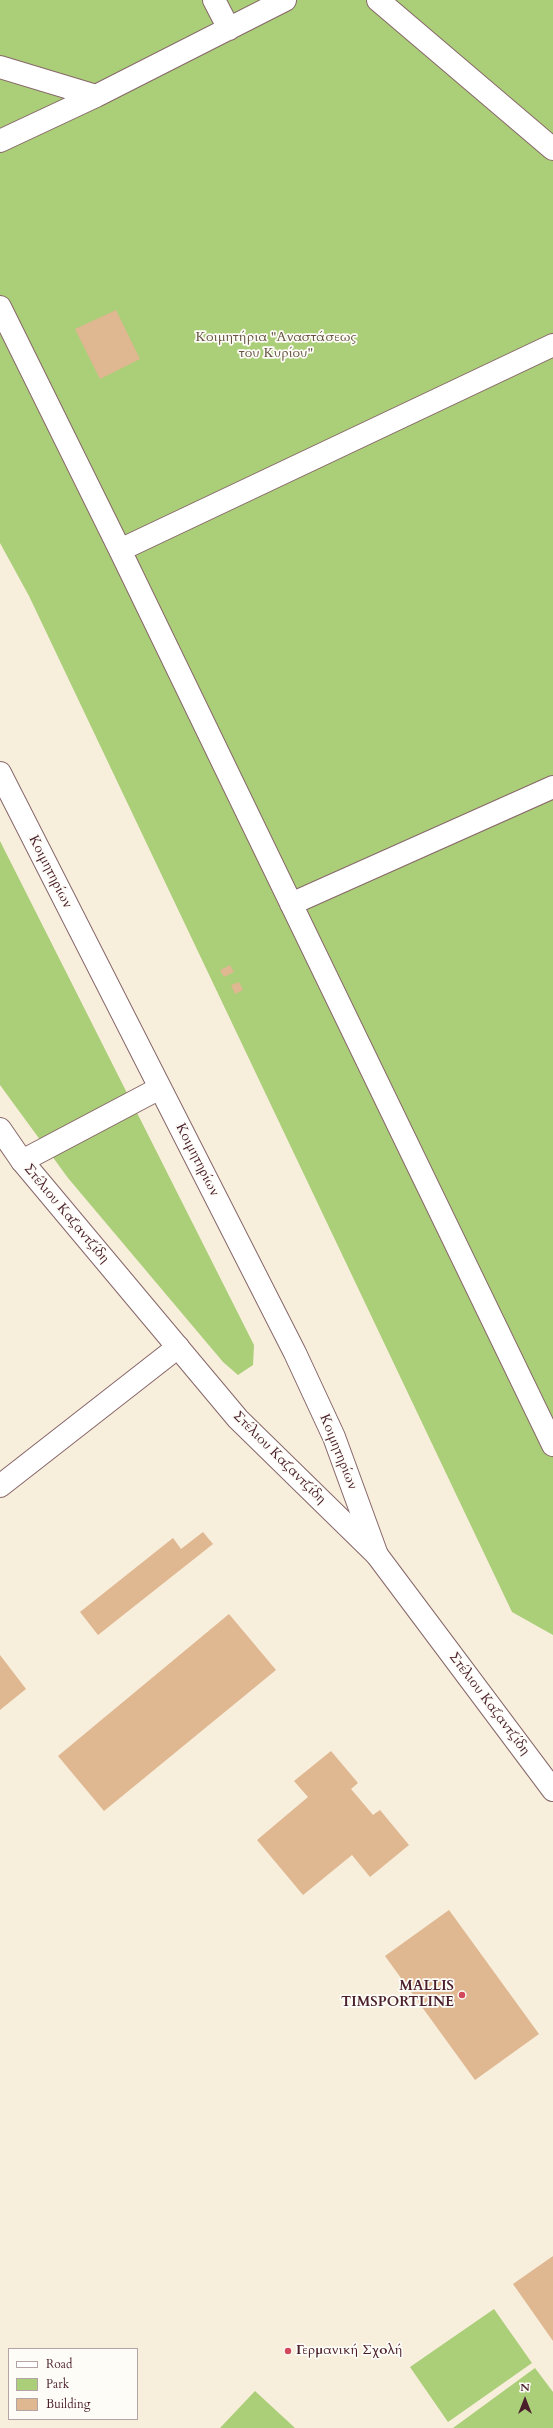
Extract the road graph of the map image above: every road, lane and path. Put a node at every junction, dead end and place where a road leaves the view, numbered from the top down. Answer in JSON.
{"nodes":[{"id":1,"x":214,"y":0,"type":"edge"},
{"id":2,"x":285,"y":0,"type":"edge"},
{"id":3,"x":378,"y":0,"type":"edge"},
{"id":4,"x":229,"y":29,"type":"junction"},
{"id":5,"x":0,"y":67,"type":"edge"},
{"id":6,"x":96,"y":96,"type":"junction"},
{"id":7,"x":0,"y":141,"type":"edge"},
{"id":8,"x":553,"y":149,"type":"edge"},
{"id":9,"x":0,"y":307,"type":"edge"},
{"id":10,"x":553,"y":345,"type":"edge"},
{"id":11,"x":120,"y":550,"type":"junction"},
{"id":12,"x":0,"y":773,"type":"edge"},
{"id":13,"x":553,"y":787,"type":"edge"},
{"id":14,"x":290,"y":904,"type":"junction"},
{"id":15,"x":160,"y":1088,"type":"junction"},
{"id":16,"x":0,"y":1129,"type":"edge"},
{"id":17,"x":22,"y":1161,"type":"junction"},
{"id":18,"x":178,"y":1348,"type":"junction"},
{"id":19,"x":553,"y":1445,"type":"edge"},
{"id":20,"x":0,"y":1486,"type":"edge"},
{"id":21,"x":377,"y":1555,"type":"junction"},
{"id":22,"x":553,"y":1790,"type":"edge"}],
"edges":[{"from":1,"to":4,"type":"main road"},
{"from":2,"to":4,"type":"main road"},
{"from":3,"to":8,"type":"main road"},
{"from":4,"to":6,"type":"main road"},
{"from":5,"to":6,"type":"main road"},
{"from":6,"to":7,"type":"main road"},
{"from":9,"to":11,"type":"main road"},
{"from":10,"to":11,"type":"main road"},
{"from":11,"to":14,"type":"main road"},
{"from":12,"to":15,"type":"main road","name":"Κοιμητηρίων"},
{"from":13,"to":14,"type":"main road"},
{"from":14,"to":19,"type":"main road"},
{"from":15,"to":17,"type":"main road"},
{"from":15,"to":21,"type":"main road","name":"Κοιμητηρίων"},
{"from":16,"to":17,"type":"main road","name":"Στέλιου Καζαντζίδη"},
{"from":17,"to":18,"type":"main road","name":"Στέλιου Καζαντζίδη"},
{"from":18,"to":20,"type":"main road"},
{"from":18,"to":21,"type":"main road","name":"Στέλιου Καζαντζίδη"},
{"from":21,"to":22,"type":"main road","name":"Στέλιου Καζαντζίδη"}]}
